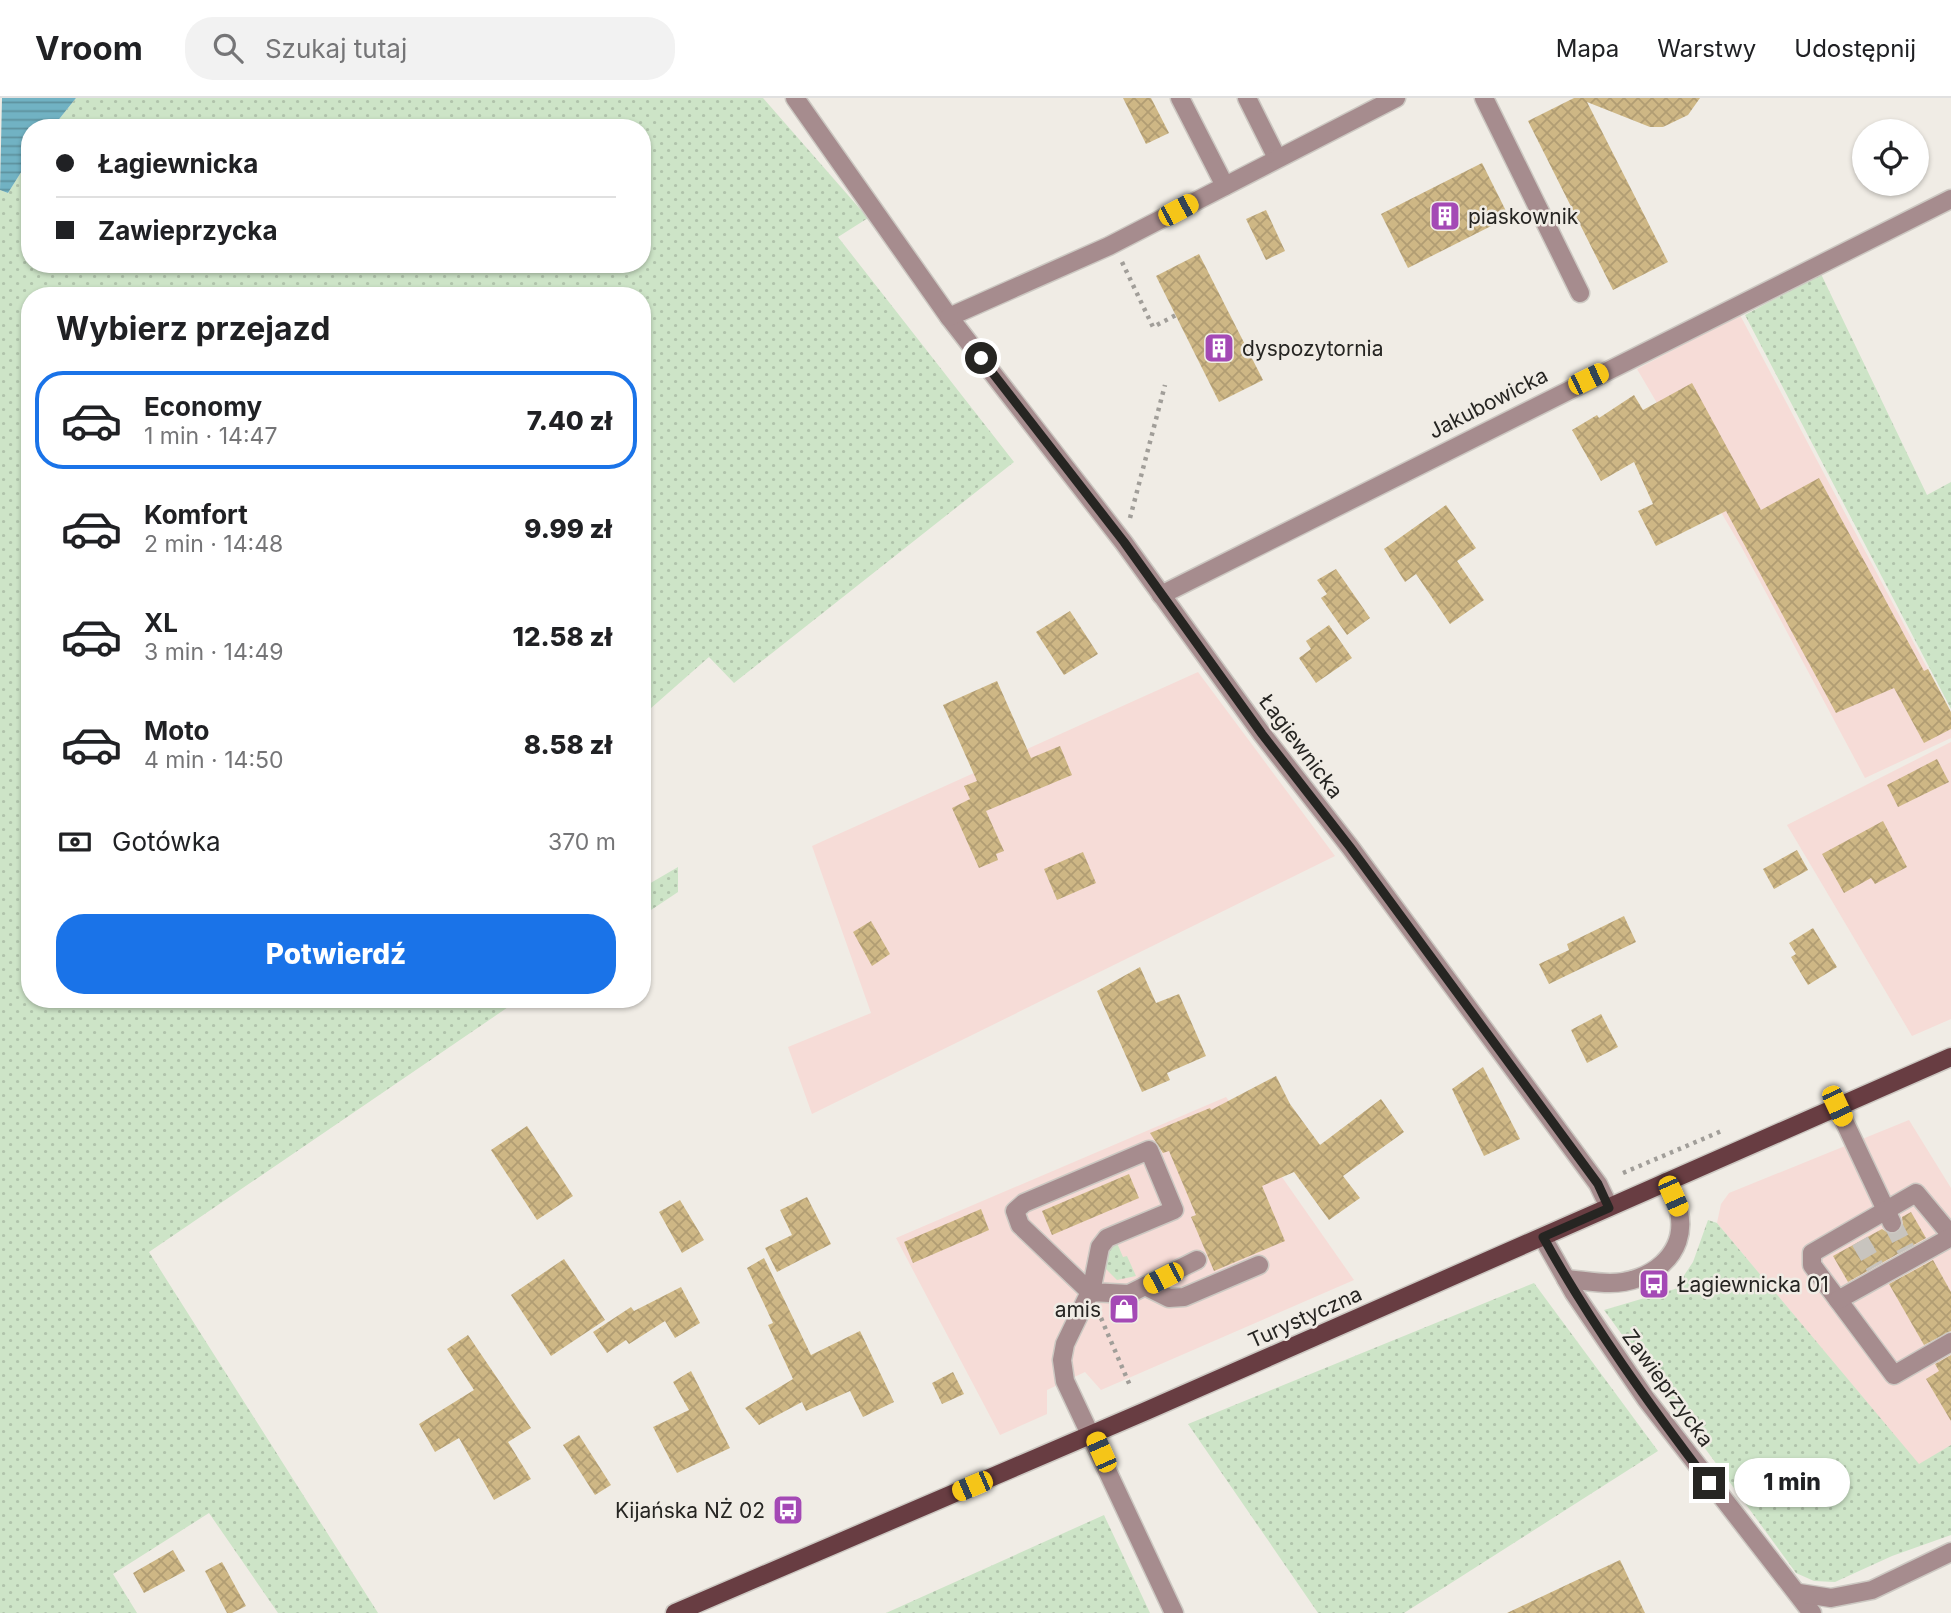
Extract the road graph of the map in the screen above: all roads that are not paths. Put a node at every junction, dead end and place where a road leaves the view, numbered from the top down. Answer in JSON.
{"nodes":[{"id":1,"x":795,"y":98,"type":"edge"},
{"id":2,"x":1180,"y":98,"type":"edge"},
{"id":3,"x":1247,"y":98,"type":"edge"},
{"id":4,"x":1396,"y":98,"type":"edge"},
{"id":5,"x":1484,"y":98,"type":"edge"},
{"id":6,"x":1278,"y":158,"type":"junction"},
{"id":7,"x":1225,"y":186,"type":"junction"},
{"id":8,"x":1951,"y":199,"type":"edge"},
{"id":9,"x":1580,"y":293,"type":"dead end"},
{"id":10,"x":949,"y":317,"type":"junction"},
{"id":11,"x":1161,"y":594,"type":"junction"},
{"id":12,"x":1951,"y":1057,"type":"edge"},
{"id":13,"x":1837,"y":1106,"type":"junction"},
{"id":14,"x":1666,"y":1182,"type":"junction"},
{"id":15,"x":1609,"y":1208,"type":"junction"},
{"id":16,"x":1888,"y":1217,"type":"junction"},
{"id":17,"x":1951,"y":1236,"type":"edge"},
{"id":18,"x":1543,"y":1237,"type":"junction"},
{"id":19,"x":1197,"y":1260,"type":"dead end"},
{"id":20,"x":1259,"y":1265,"type":"dead end"},
{"id":21,"x":1566,"y":1279,"type":"junction"},
{"id":22,"x":1145,"y":1286,"type":"junction"},
{"id":23,"x":1090,"y":1292,"type":"junction"},
{"id":24,"x":1838,"y":1300,"type":"junction"},
{"id":25,"x":1951,"y":1342,"type":"edge"},
{"id":26,"x":1092,"y":1434,"type":"junction"},
{"id":27,"x":1951,"y":1552,"type":"edge"},
{"id":28,"x":1799,"y":1593,"type":"junction"},
{"id":29,"x":679,"y":1612,"type":"edge"},
{"id":30,"x":1174,"y":1613,"type":"edge"},
{"id":31,"x":1812,"y":1613,"type":"edge"}],
"edges":[{"from":1,"to":10,"type":"street","name":"Łagiewnicka"},
{"from":2,"to":7,"type":"street"},
{"from":3,"to":6,"type":"street"},
{"from":4,"to":6,"type":"street"},
{"from":5,"to":9,"type":"street"},
{"from":6,"to":7,"type":"street"},
{"from":7,"to":10,"type":"street"},
{"from":8,"to":11,"type":"street","name":"Jakubowicka"},
{"from":10,"to":11,"type":"street","name":"Łagiewnicka"},
{"from":11,"to":15,"type":"street","name":"Łagiewnicka"},
{"from":12,"to":13,"type":"main road","name":"Turystyczna"},
{"from":13,"to":14,"type":"main road","name":"Turystyczna"},
{"from":13,"to":16,"type":"street"},
{"from":14,"to":15,"type":"main road","name":"Turystyczna"},
{"from":14,"to":21,"type":"street"},
{"from":15,"to":18,"type":"main road","name":"Turystyczna"},
{"from":16,"to":17,"type":"street"},
{"from":16,"to":24,"type":"street"},
{"from":17,"to":24,"type":"street"},
{"from":18,"to":21,"type":"street","name":"Zawieprzycka"},
{"from":18,"to":26,"type":"main road","name":"Turystyczna"},
{"from":19,"to":22,"type":"street"},
{"from":20,"to":22,"type":"street"},
{"from":21,"to":28,"type":"street","name":"Zawieprzycka"},
{"from":22,"to":23,"type":"street"},
{"from":23,"to":23,"type":"street"},
{"from":23,"to":26,"type":"street"},
{"from":24,"to":25,"type":"street"},
{"from":26,"to":29,"type":"main road","name":"Turystyczna"},
{"from":26,"to":30,"type":"street"},
{"from":27,"to":28,"type":"street"},
{"from":28,"to":31,"type":"street","name":"Zawieprzycka"}]}
